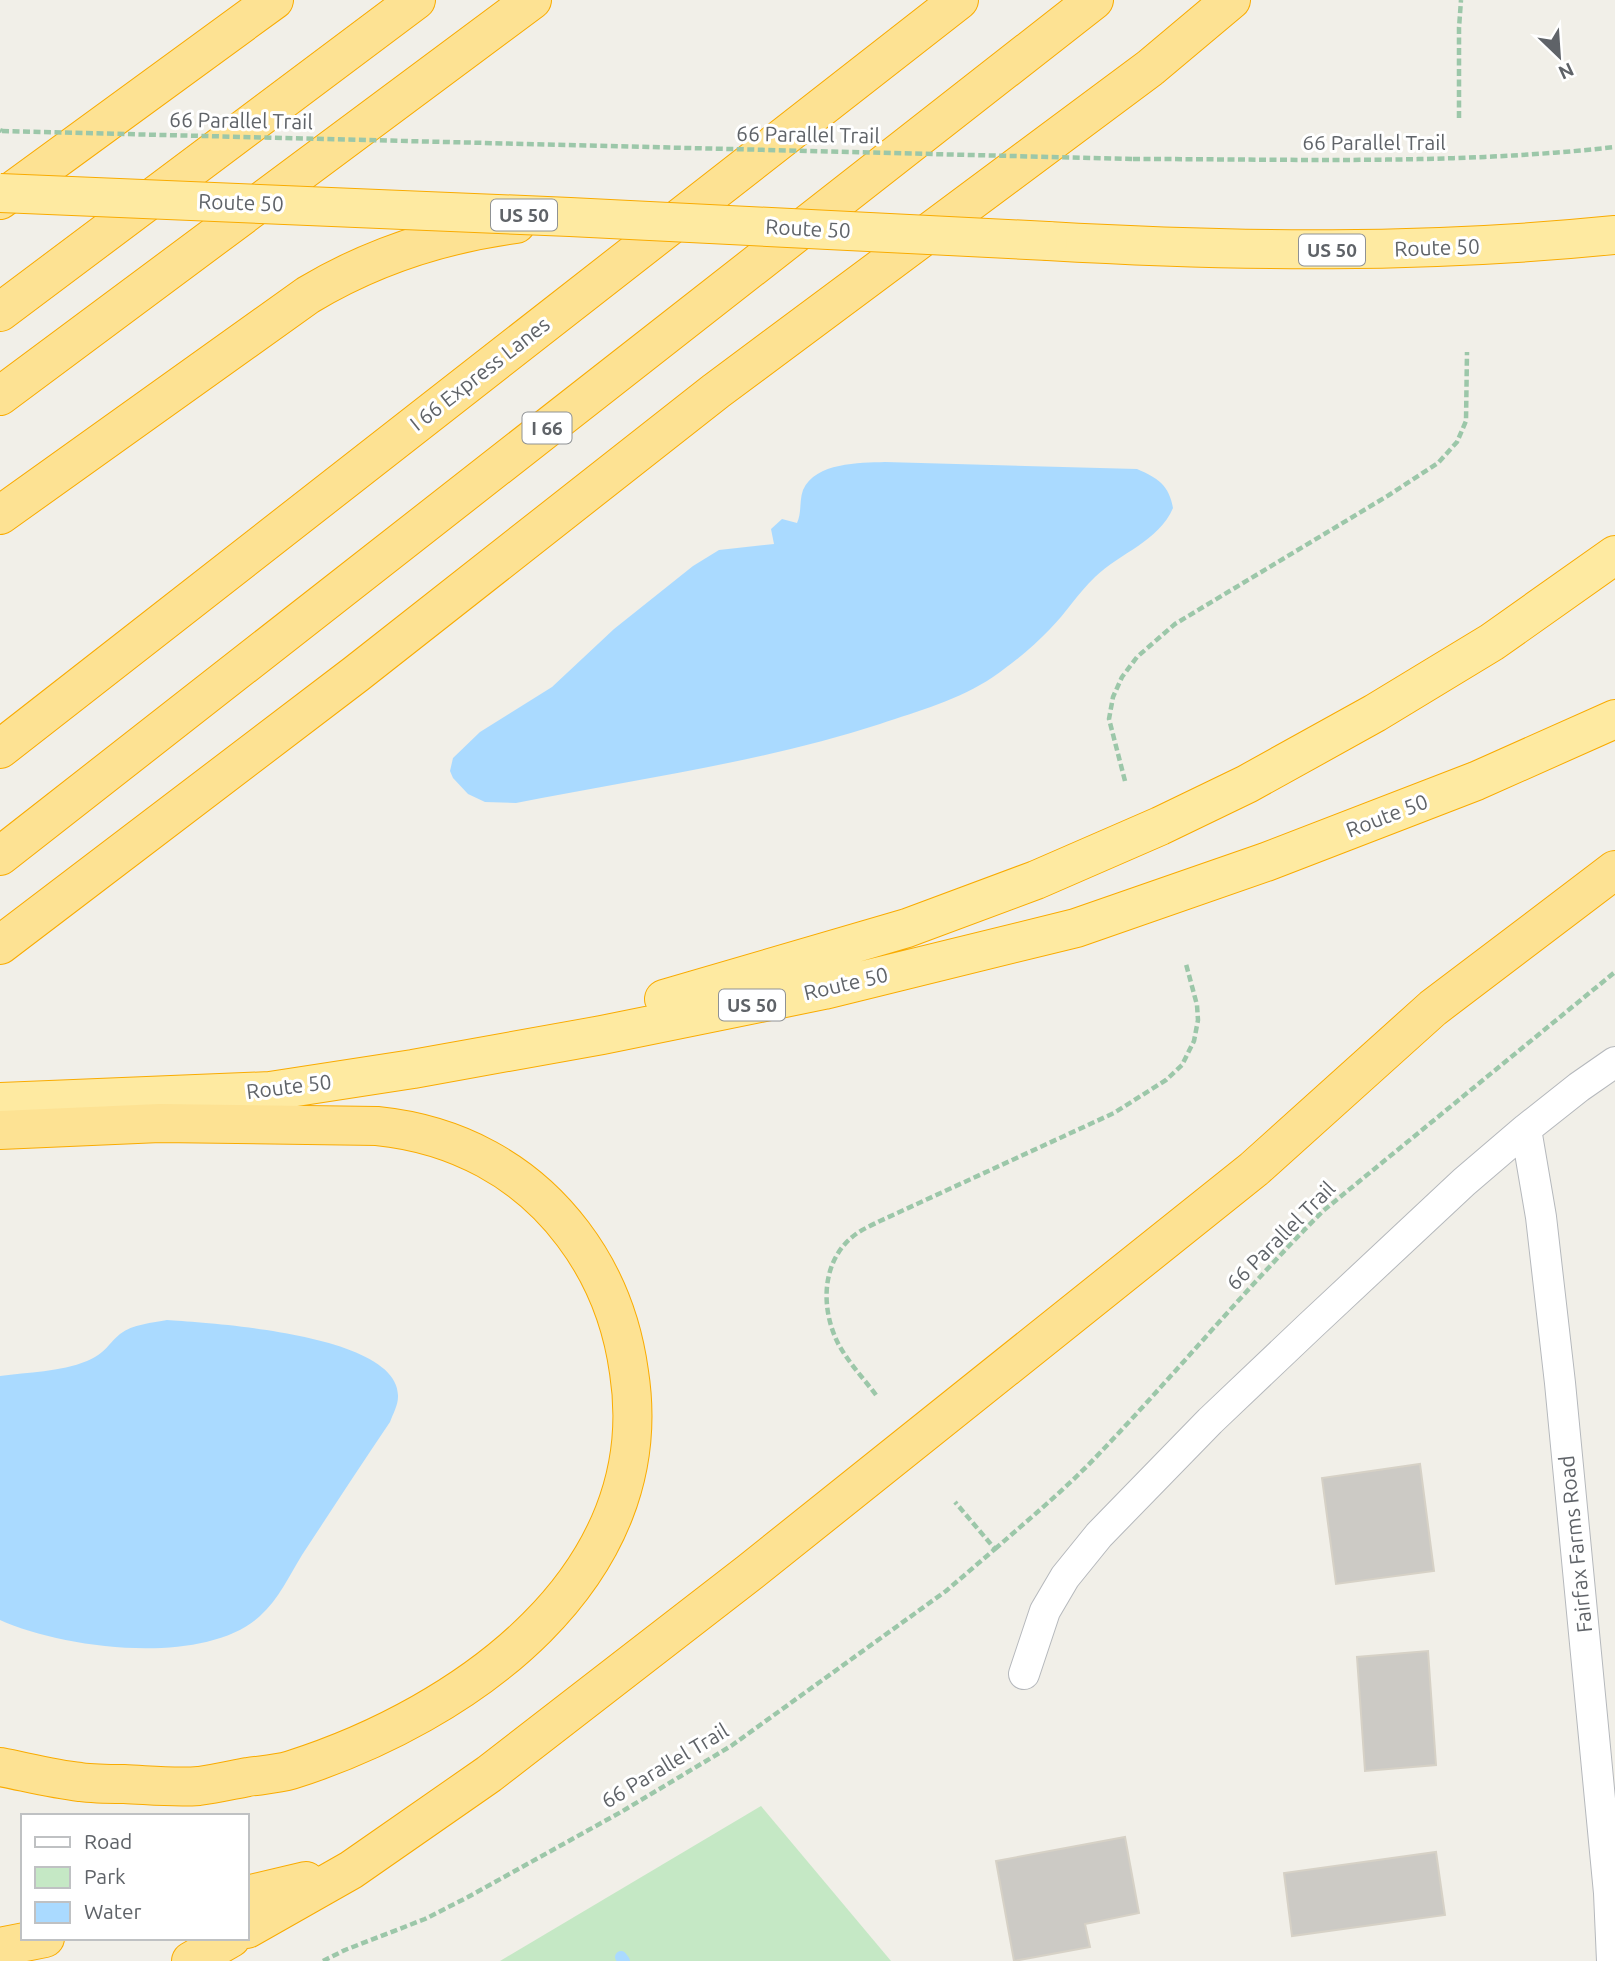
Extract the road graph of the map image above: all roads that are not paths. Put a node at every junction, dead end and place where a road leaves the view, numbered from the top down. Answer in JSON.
{"nodes":[{"id":1,"x":274,"y":0,"type":"edge"},
{"id":2,"x":416,"y":0,"type":"edge"},
{"id":3,"x":532,"y":0,"type":"edge"},
{"id":4,"x":959,"y":0,"type":"edge"},
{"id":5,"x":1094,"y":0,"type":"edge"},
{"id":6,"x":1231,"y":0,"type":"edge"},
{"id":7,"x":0,"y":193,"type":"edge"},
{"id":8,"x":0,"y":200,"type":"edge"},
{"id":9,"x":570,"y":217,"type":"junction"},
{"id":10,"x":1615,"y":235,"type":"edge"},
{"id":11,"x":0,"y":312,"type":"edge"},
{"id":12,"x":0,"y":396,"type":"edge"},
{"id":13,"x":0,"y":515,"type":"edge"},
{"id":14,"x":1615,"y":555,"type":"edge"},
{"id":15,"x":1615,"y":719,"type":"edge"},
{"id":16,"x":0,"y":749,"type":"edge"},
{"id":17,"x":0,"y":856,"type":"edge"},
{"id":18,"x":1615,"y":870,"type":"edge"},
{"id":19,"x":0,"y":945,"type":"edge"},
{"id":20,"x":1615,"y":1062,"type":"edge"},
{"id":21,"x":413,"y":1069,"type":"junction"},
{"id":22,"x":0,"y":1102,"type":"edge"},
{"id":23,"x":1526,"y":1129,"type":"junction"},
{"id":24,"x":0,"y":1130,"type":"edge"},
{"id":25,"x":1024,"y":1674,"type":"dead end"},
{"id":26,"x":0,"y":1767,"type":"edge"},
{"id":27,"x":351,"y":1870,"type":"junction"},
{"id":28,"x":248,"y":1895,"type":"edge"},
{"id":29,"x":248,"y":1928,"type":"edge"},
{"id":30,"x":35,"y":1940,"type":"edge"},
{"id":31,"x":228,"y":1940,"type":"edge"},
{"id":32,"x":0,"y":1947,"type":"edge"},
{"id":33,"x":191,"y":1961,"type":"edge"},
{"id":34,"x":1612,"y":1961,"type":"edge"}],
"edges":[{"from":1,"to":8,"type":"highway"},
{"from":2,"to":11,"type":"highway"},
{"from":3,"to":12,"type":"highway"},
{"from":4,"to":16,"type":"highway","name":"I 66 Express Lanes"},
{"from":5,"to":17,"type":"highway","number":"I 66"},
{"from":6,"to":19,"type":"highway"},
{"from":7,"to":9,"type":"highway","name":"Route 50","number":"US 50","bridge":true},
{"from":9,"to":10,"type":"highway","name":"Route 50","number":"US 50","bridge":true},
{"from":9,"to":13,"type":"highway","bridge":true},
{"from":14,"to":21,"type":"highway"},
{"from":15,"to":21,"type":"highway","name":"Route 50","number":"US 50"},
{"from":18,"to":27,"type":"highway"},
{"from":20,"to":23,"type":"street"},
{"from":21,"to":22,"type":"highway","name":"Route 50","number":"US 50"},
{"from":23,"to":25,"type":"street"},
{"from":23,"to":34,"type":"street","name":"Fairfax Farms Road"},
{"from":24,"to":26,"type":"highway"},
{"from":27,"to":28,"type":"highway"},
{"from":27,"to":29,"type":"highway"},
{"from":30,"to":32,"type":"highway"},
{"from":31,"to":33,"type":"highway"}]}
